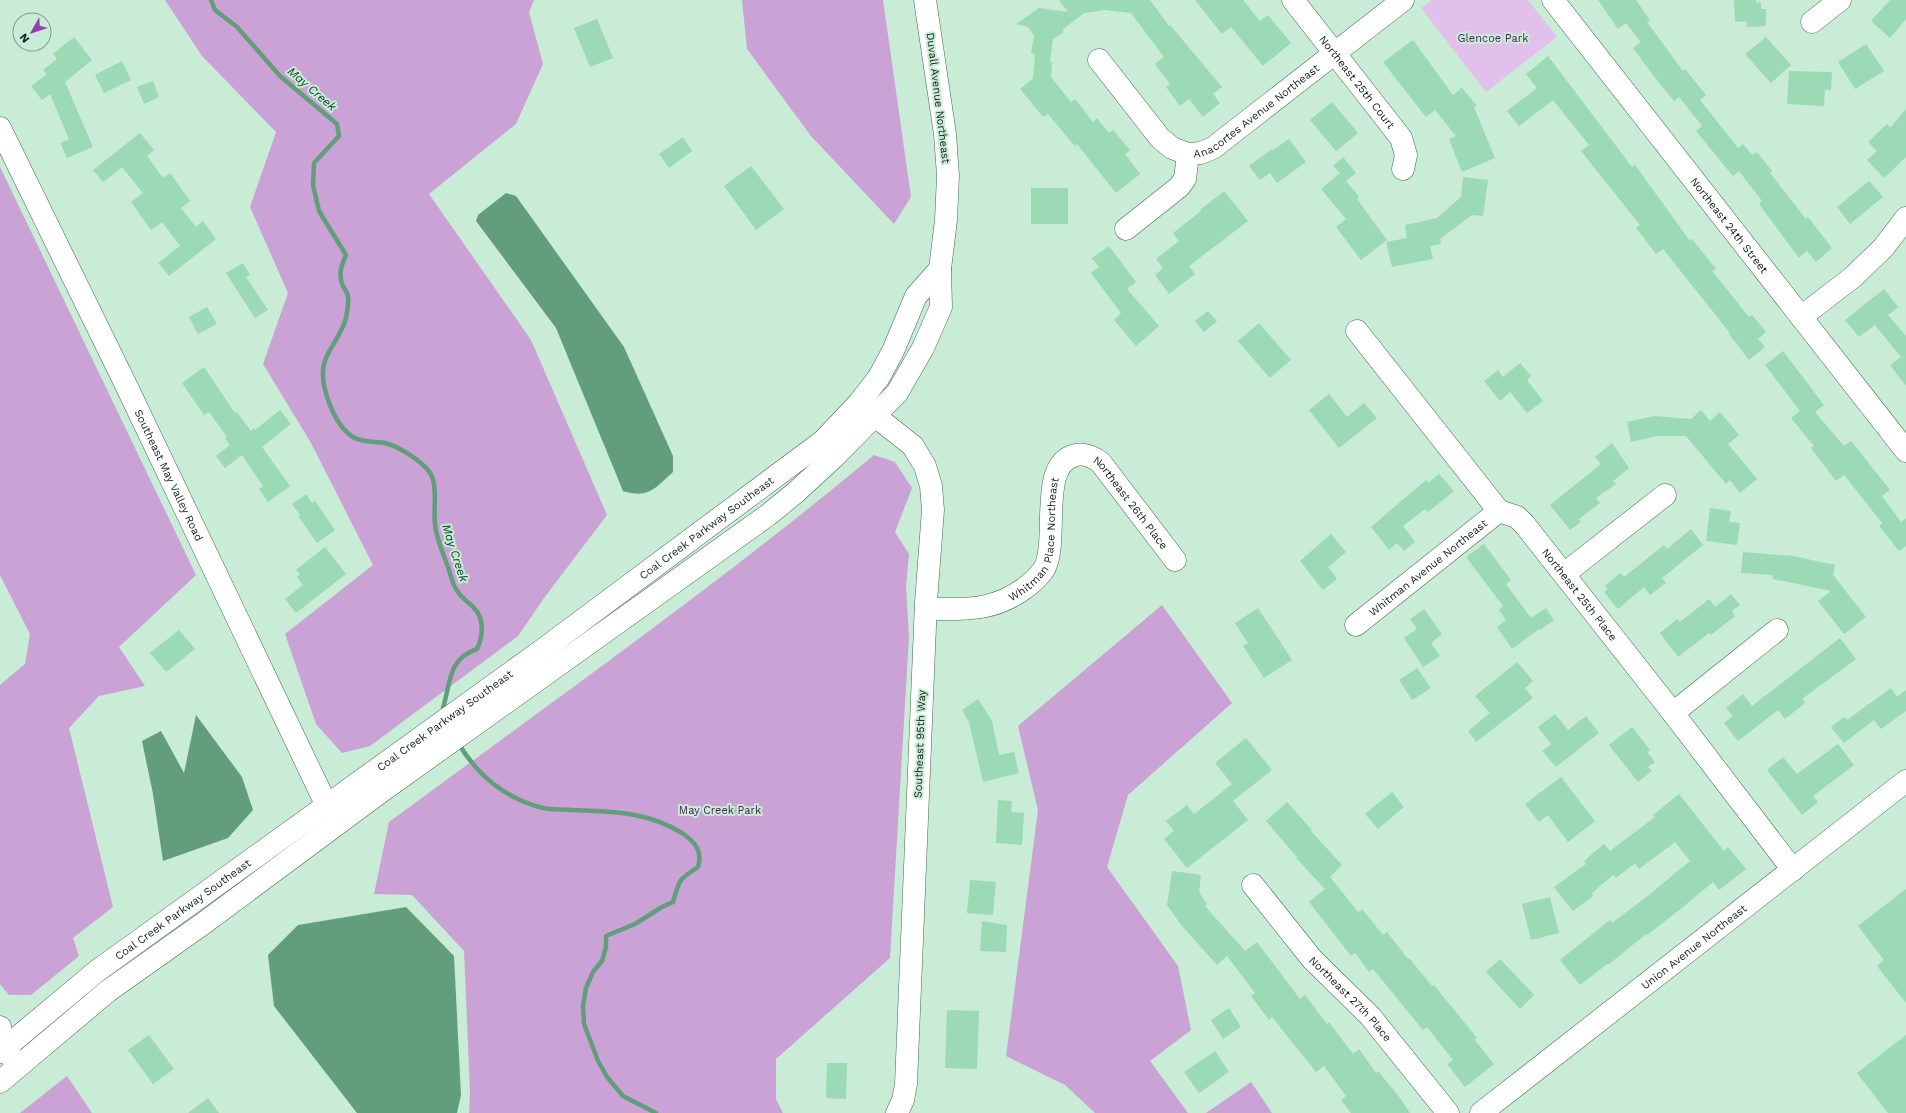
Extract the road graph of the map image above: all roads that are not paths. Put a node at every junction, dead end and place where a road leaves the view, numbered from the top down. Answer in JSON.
{"nodes":[{"id":1,"x":925,"y":0,"type":"edge"},
{"id":2,"x":1293,"y":0,"type":"edge"},
{"id":3,"x":1402,"y":0,"type":"edge"},
{"id":4,"x":1552,"y":0,"type":"edge"},
{"id":5,"x":1840,"y":0,"type":"edge"},
{"id":6,"x":1812,"y":22,"type":"dead end"},
{"id":7,"x":1335,"y":53,"type":"junction"},
{"id":8,"x":1099,"y":60,"type":"dead end"},
{"id":9,"x":0,"y":128,"type":"edge"},
{"id":10,"x":1188,"y":154,"type":"junction"},
{"id":11,"x":1403,"y":169,"type":"dead end"},
{"id":12,"x":1906,"y":218,"type":"edge"},
{"id":13,"x":1126,"y":229,"type":"dead end"},
{"id":14,"x":940,"y":269,"type":"junction"},
{"id":15,"x":1801,"y":317,"type":"junction"},
{"id":16,"x":1357,"y":331,"type":"dead end"},
{"id":17,"x":867,"y":410,"type":"junction"},
{"id":18,"x":1906,"y":451,"type":"edge"},
{"id":19,"x":1080,"y":454,"type":"joint"},
{"id":20,"x":1665,"y":495,"type":"dead end"},
{"id":21,"x":1499,"y":511,"type":"junction"},
{"id":22,"x":1175,"y":560,"type":"dead end"},
{"id":23,"x":1564,"y":574,"type":"junction"},
{"id":24,"x":926,"y":608,"type":"junction"},
{"id":25,"x":1356,"y":624,"type":"dead end"},
{"id":26,"x":1778,"y":630,"type":"dead end"},
{"id":27,"x":1673,"y":713,"type":"junction"},
{"id":28,"x":1906,"y":781,"type":"edge"},
{"id":29,"x":326,"y":804,"type":"junction"},
{"id":30,"x":338,"y":823,"type":"junction"},
{"id":31,"x":1793,"y":870,"type":"junction"},
{"id":32,"x":1253,"y":885,"type":"dead end"},
{"id":33,"x":0,"y":1027,"type":"edge"},
{"id":34,"x":1,"y":1049,"type":"edge"},
{"id":35,"x":19,"y":1065,"type":"junction"},
{"id":36,"x":0,"y":1082,"type":"edge"},
{"id":37,"x":897,"y":1113,"type":"edge"},
{"id":38,"x":1448,"y":1113,"type":"edge"},
{"id":39,"x":1481,"y":1113,"type":"edge"}],
"edges":[{"from":1,"to":14,"type":"street","name":"Duvall Avenue Northeast"},
{"from":2,"to":7,"type":"street","name":"Northeast 25th Court"},
{"from":3,"to":7,"type":"street","name":"Anacortes Avenue Northeast"},
{"from":4,"to":15,"type":"street","name":"Northeast 24th Street"},
{"from":5,"to":6,"type":"street"},
{"from":7,"to":10,"type":"street","name":"Anacortes Avenue Northeast"},
{"from":7,"to":11,"type":"street","name":"Northeast 25th Court"},
{"from":8,"to":10,"type":"street"},
{"from":9,"to":29,"type":"street","name":"Southeast May Valley Road"},
{"from":10,"to":13,"type":"street","name":"Anacortes Avenue Northeast"},
{"from":12,"to":15,"type":"street"},
{"from":14,"to":17,"type":"street","name":"Coal Creek Parkway Southeast"},
{"from":14,"to":17,"type":"street","name":"Duvall Avenue Northeast"},
{"from":15,"to":18,"type":"street","name":"Northeast 24th Street"},
{"from":16,"to":21,"type":"street"},
{"from":17,"to":24,"type":"street","name":"Southeast 95th Way"},
{"from":17,"to":29,"type":"street","name":"Coal Creek Parkway Southeast"},
{"from":17,"to":30,"type":"street","name":"Coal Creek Parkway Southeast"},
{"from":19,"to":22,"type":"street","name":"Northeast 26th Place"},
{"from":19,"to":24,"type":"street","name":"Whitman Place Northeast"},
{"from":20,"to":23,"type":"street"},
{"from":21,"to":23,"type":"street","name":"Northeast 25th Place"},
{"from":21,"to":25,"type":"street","name":"Whitman Avenue Northeast"},
{"from":23,"to":27,"type":"street","name":"Northeast 25th Place"},
{"from":24,"to":37,"type":"street","name":"Southeast 95th Way"},
{"from":26,"to":27,"type":"street"},
{"from":27,"to":31,"type":"street","name":"Northeast 25th Place"},
{"from":28,"to":31,"type":"street","name":"Union Avenue Northeast"},
{"from":29,"to":30,"type":"street","name":"Southeast May Valley Road"},
{"from":29,"to":34,"type":"street","name":"Coal Creek Parkway Southeast"},
{"from":30,"to":35,"type":"street","name":"Coal Creek Parkway Southeast"},
{"from":31,"to":39,"type":"street","name":"Union Avenue Northeast"},
{"from":32,"to":38,"type":"street","name":"Northeast 27th Place"},
{"from":33,"to":34,"type":"street"},
{"from":34,"to":35,"type":"street"},
{"from":35,"to":36,"type":"street","name":"Coal Creek Parkway Southeast"}]}
